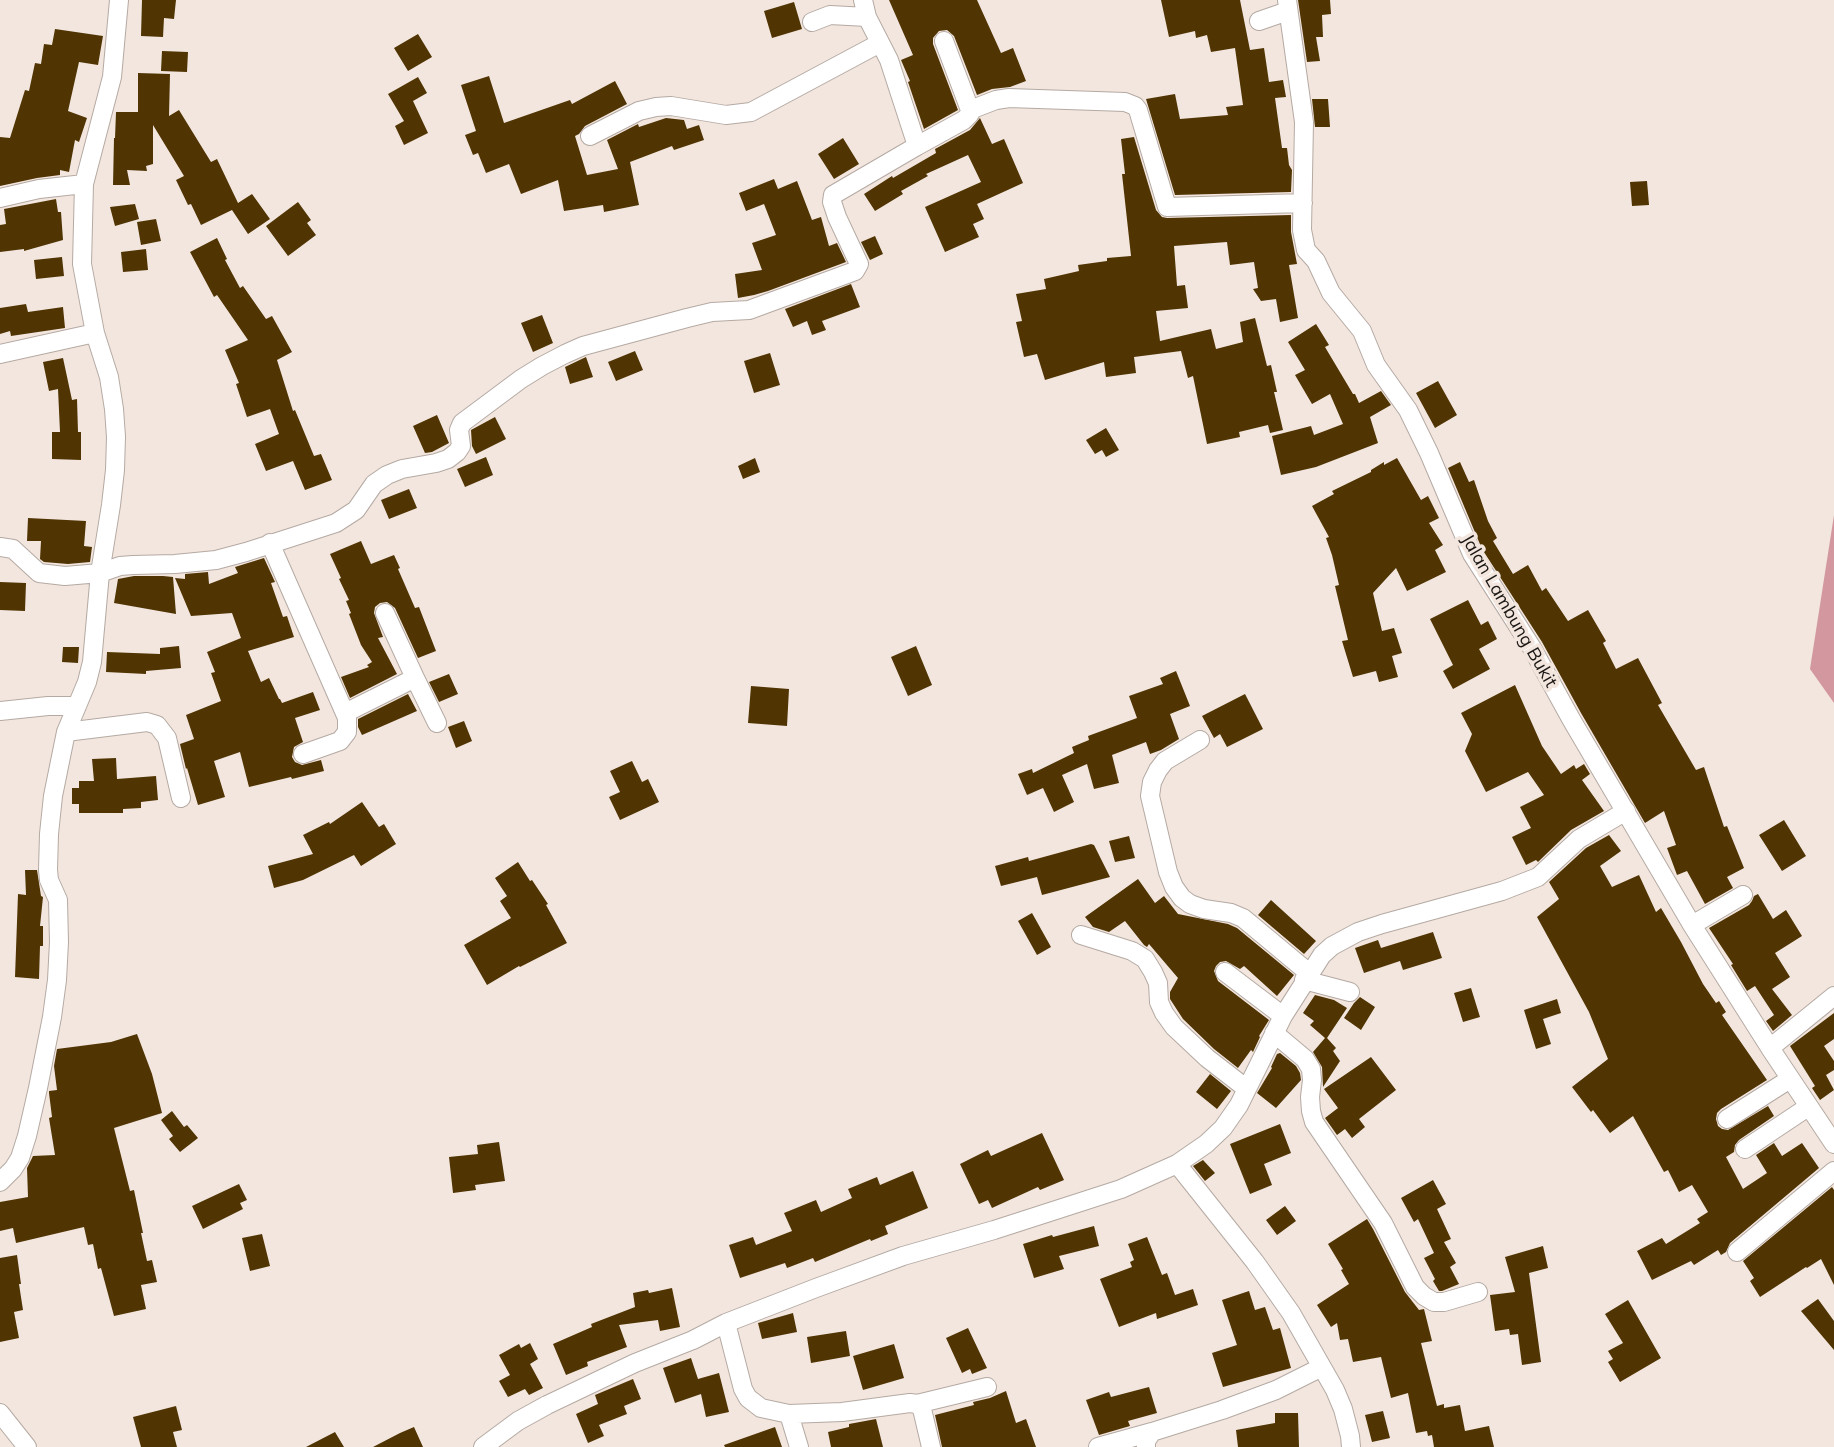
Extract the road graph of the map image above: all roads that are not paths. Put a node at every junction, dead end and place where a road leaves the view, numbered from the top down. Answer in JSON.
{"nodes":[{"id":1,"x":119,"y":0,"type":"edge"},
{"id":2,"x":1287,"y":6,"type":"edge"},
{"id":3,"x":865,"y":8,"type":"edge"},
{"id":4,"x":1259,"y":21,"type":"dead end"},
{"id":5,"x":812,"y":22,"type":"dead end"},
{"id":6,"x":944,"y":41,"type":"dead end"},
{"id":7,"x":880,"y":43,"type":"junction"},
{"id":8,"x":970,"y":110,"type":"junction"},
{"id":9,"x":590,"y":136,"type":"dead end"},
{"id":10,"x":918,"y":146,"type":"junction"},
{"id":11,"x":84,"y":184,"type":"junction"},
{"id":12,"x":0,"y":198,"type":"edge"},
{"id":13,"x":1303,"y":203,"type":"junction"},
{"id":14,"x":95,"y":333,"type":"junction"},
{"id":15,"x":0,"y":354,"type":"edge"},
{"id":16,"x":270,"y":543,"type":"junction"},
{"id":17,"x":0,"y":547,"type":"edge"},
{"id":18,"x":100,"y":573,"type":"junction"},
{"id":19,"x":384,"y":613,"type":"dead end"},
{"id":20,"x":415,"y":678,"type":"junction"},
{"id":21,"x":76,"y":706,"type":"junction"},
{"id":22,"x":0,"y":711,"type":"edge"},
{"id":23,"x":345,"y":713,"type":"junction"},
{"id":24,"x":437,"y":723,"type":"dead end"},
{"id":25,"x":66,"y":732,"type":"junction"},
{"id":26,"x":1200,"y":740,"type":"dead end"},
{"id":27,"x":303,"y":754,"type":"dead end"},
{"id":28,"x":181,"y":798,"type":"dead end"},
{"id":29,"x":1626,"y":811,"type":"junction"},
{"id":30,"x":1743,"y":895,"type":"dead end"},
{"id":31,"x":1692,"y":925,"type":"junction"},
{"id":32,"x":1081,"y":935,"type":"dead end"},
{"id":33,"x":1225,"y":972,"type":"dead end"},
{"id":34,"x":1307,"y":977,"type":"junction"},
{"id":35,"x":1350,"y":992,"type":"dead end"},
{"id":36,"x":1834,"y":996,"type":"edge"},
{"id":37,"x":1283,"y":1016,"type":"junction"},
{"id":38,"x":1274,"y":1034,"type":"junction"},
{"id":39,"x":1770,"y":1048,"type":"junction"},
{"id":40,"x":1790,"y":1079,"type":"junction"},
{"id":41,"x":1247,"y":1089,"type":"junction"},
{"id":42,"x":1808,"y":1107,"type":"junction"},
{"id":43,"x":1727,"y":1119,"type":"dead end"},
{"id":44,"x":1834,"y":1144,"type":"edge"},
{"id":45,"x":1745,"y":1149,"type":"dead end"},
{"id":46,"x":1177,"y":1164,"type":"junction"},
{"id":47,"x":1834,"y":1171,"type":"edge"},
{"id":48,"x":0,"y":1182,"type":"edge"},
{"id":49,"x":1737,"y":1252,"type":"dead end"},
{"id":50,"x":1478,"y":1292,"type":"dead end"},
{"id":51,"x":726,"y":1323,"type":"junction"},
{"id":52,"x":1322,"y":1367,"type":"junction"},
{"id":53,"x":987,"y":1387,"type":"dead end"},
{"id":54,"x":917,"y":1404,"type":"junction"},
{"id":55,"x":0,"y":1413,"type":"edge"},
{"id":56,"x":789,"y":1414,"type":"junction"},
{"id":57,"x":1149,"y":1439,"type":"edge"},
{"id":58,"x":27,"y":1447,"type":"edge"},
{"id":59,"x":483,"y":1447,"type":"edge"},
{"id":60,"x":799,"y":1447,"type":"edge"},
{"id":61,"x":931,"y":1447,"type":"edge"},
{"id":62,"x":1098,"y":1447,"type":"edge"},
{"id":63,"x":1351,"y":1447,"type":"edge"}],
"edges":[{"from":1,"to":11,"type":"street"},
{"from":2,"to":4,"type":"street"},
{"from":2,"to":13,"type":"street","name":"Jalan Lambung Bukit"},
{"from":3,"to":5,"type":"street"},
{"from":3,"to":7,"type":"street"},
{"from":6,"to":8,"type":"street"},
{"from":7,"to":9,"type":"street"},
{"from":7,"to":10,"type":"street"},
{"from":8,"to":10,"type":"street"},
{"from":8,"to":13,"type":"street"},
{"from":10,"to":16,"type":"street"},
{"from":11,"to":12,"type":"street"},
{"from":11,"to":14,"type":"street"},
{"from":13,"to":29,"type":"street","name":"Jalan Lambung Bukit"},
{"from":14,"to":15,"type":"street"},
{"from":14,"to":18,"type":"street"},
{"from":16,"to":18,"type":"street"},
{"from":16,"to":23,"type":"street"},
{"from":17,"to":18,"type":"street"},
{"from":18,"to":21,"type":"street"},
{"from":19,"to":20,"type":"street"},
{"from":20,"to":23,"type":"street"},
{"from":20,"to":24,"type":"street"},
{"from":21,"to":22,"type":"street"},
{"from":21,"to":25,"type":"street"},
{"from":23,"to":27,"type":"street"},
{"from":25,"to":28,"type":"street"},
{"from":25,"to":48,"type":"street"},
{"from":26,"to":34,"type":"street"},
{"from":29,"to":31,"type":"street","name":"Jalan Lambung Bukit"},
{"from":29,"to":34,"type":"street"},
{"from":30,"to":31,"type":"street"},
{"from":31,"to":39,"type":"street","name":"Jalan Lambung Bukit"},
{"from":32,"to":41,"type":"street"},
{"from":33,"to":37,"type":"street"},
{"from":34,"to":35,"type":"street"},
{"from":34,"to":37,"type":"street"},
{"from":36,"to":39,"type":"street"},
{"from":37,"to":38,"type":"street"},
{"from":38,"to":41,"type":"street"},
{"from":38,"to":50,"type":"street"},
{"from":39,"to":40,"type":"street","name":"Jalan Lambung Bukit"},
{"from":40,"to":42,"type":"street","name":"Jalan Lambung Bukit"},
{"from":40,"to":43,"type":"street"},
{"from":41,"to":46,"type":"street"},
{"from":42,"to":44,"type":"street","name":"Jalan Lambung Bukit"},
{"from":42,"to":45,"type":"street"},
{"from":46,"to":51,"type":"street"},
{"from":46,"to":52,"type":"street"},
{"from":47,"to":49,"type":"street"},
{"from":51,"to":56,"type":"street"},
{"from":51,"to":59,"type":"street"},
{"from":52,"to":57,"type":"street"},
{"from":52,"to":63,"type":"street"},
{"from":53,"to":54,"type":"street"},
{"from":54,"to":56,"type":"street"},
{"from":54,"to":61,"type":"street"},
{"from":55,"to":58,"type":"street"},
{"from":56,"to":60,"type":"street"},
{"from":57,"to":62,"type":"street"}]}
